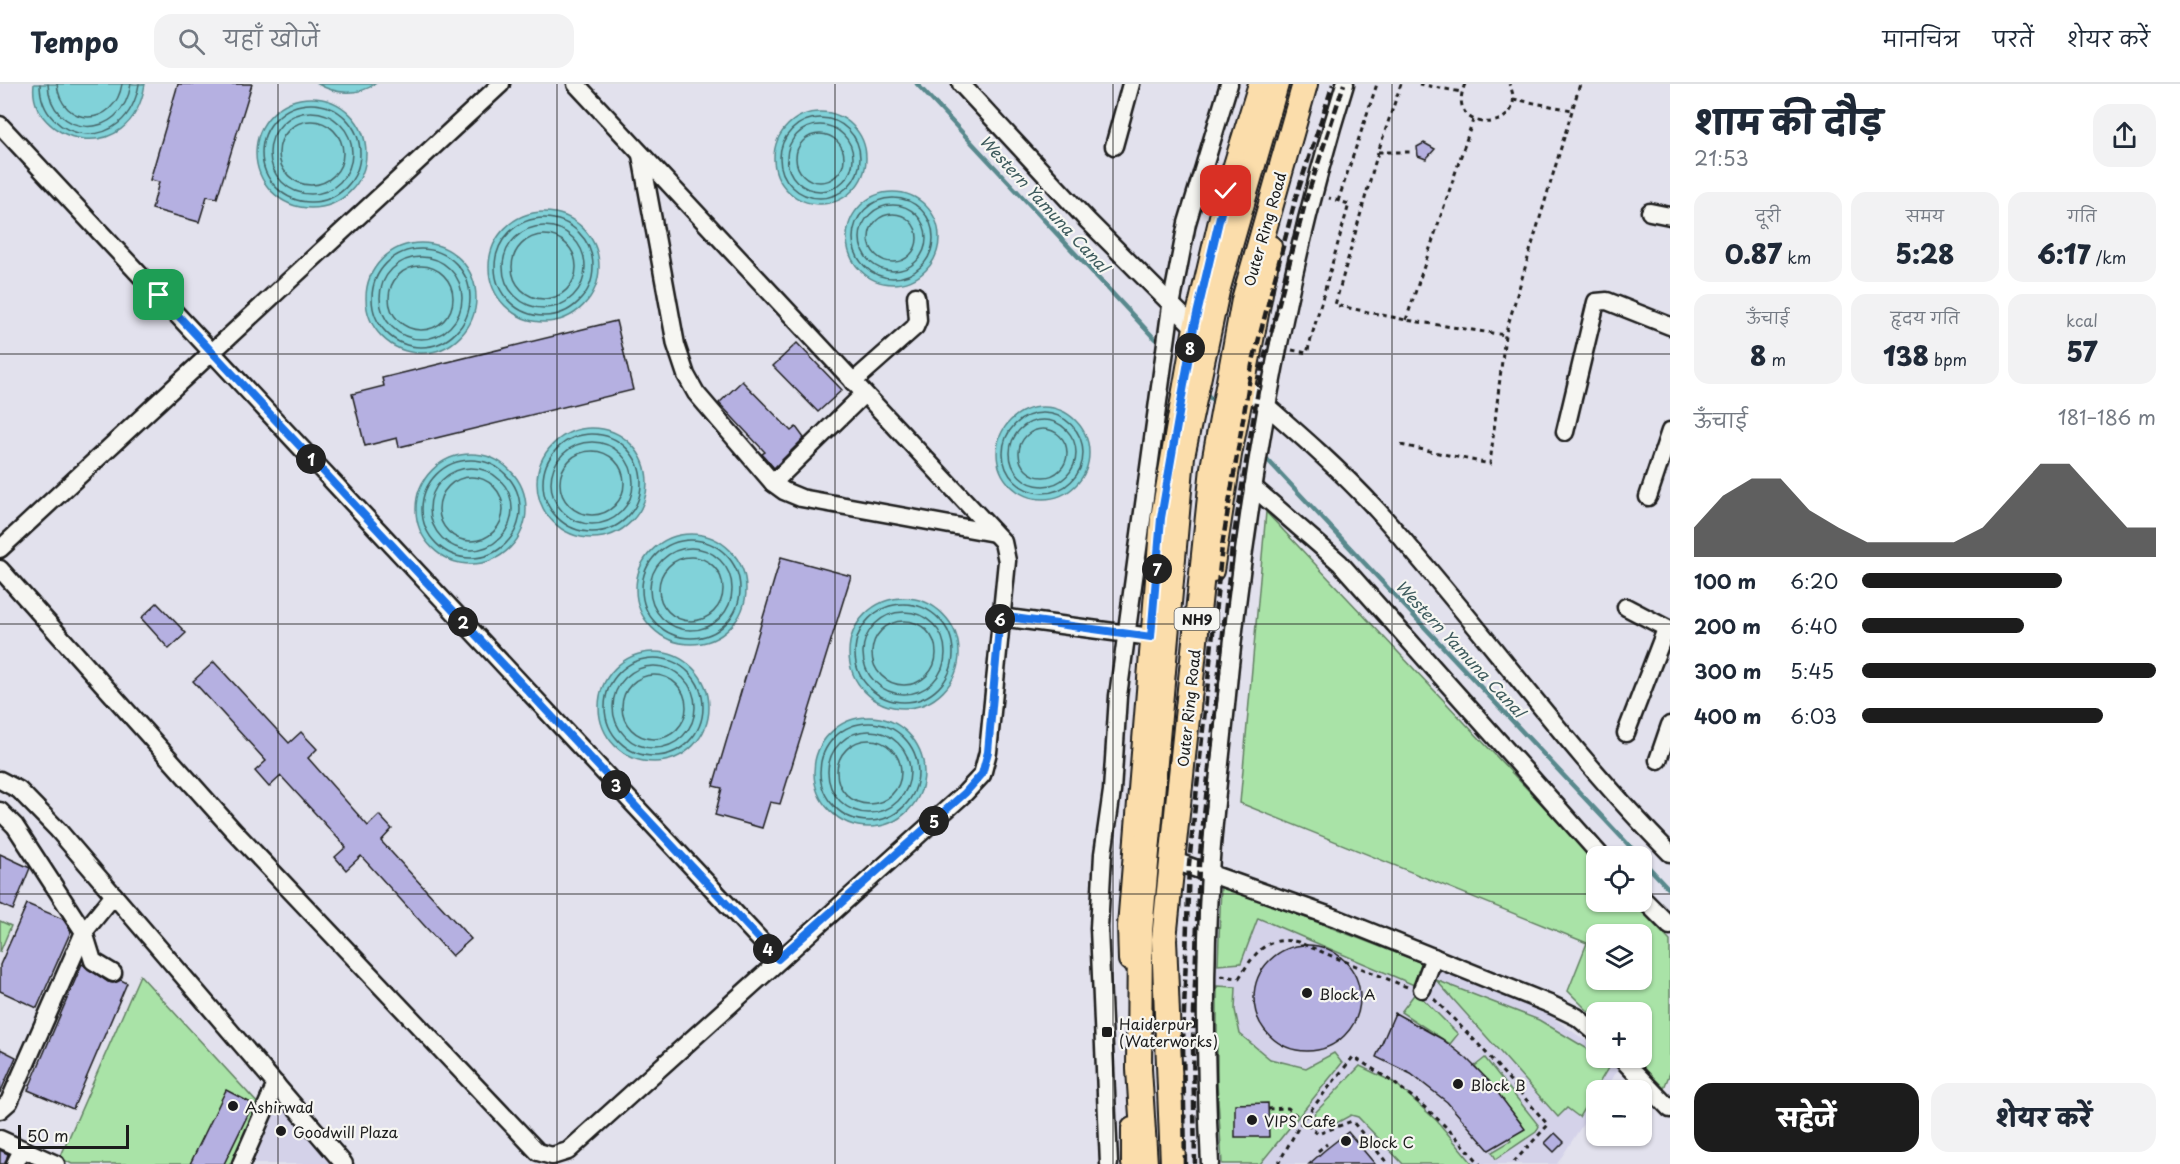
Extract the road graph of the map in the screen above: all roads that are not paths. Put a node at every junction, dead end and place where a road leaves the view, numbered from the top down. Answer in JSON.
{"nodes":[{"id":1,"x":501,"y":84,"type":"edge"},
{"id":2,"x":576,"y":84,"type":"edge"},
{"id":3,"x":961,"y":84,"type":"edge"},
{"id":4,"x":1131,"y":84,"type":"edge"},
{"id":5,"x":1229,"y":84,"type":"edge"},
{"id":6,"x":1259,"y":84,"type":"edge"},
{"id":7,"x":1276,"y":84,"type":"edge"},
{"id":8,"x":1305,"y":84,"type":"edge"},
{"id":9,"x":1314,"y":84,"type":"edge"},
{"id":10,"x":1345,"y":84,"type":"edge"},
{"id":11,"x":0,"y":125,"type":"edge"},
{"id":12,"x":1114,"y":146,"type":"dead end"},
{"id":13,"x":641,"y":154,"type":"junction"},
{"id":14,"x":1650,"y":212,"type":"dead end"},
{"id":15,"x":1670,"y":216,"type":"edge"},
{"id":16,"x":916,"y":296,"type":"dead end"},
{"id":17,"x":1171,"y":306,"type":"junction"},
{"id":18,"x":1194,"y":327,"type":"junction"},
{"id":19,"x":1670,"y":327,"type":"edge"},
{"id":20,"x":212,"y":352,"type":"junction"},
{"id":21,"x":1245,"y":387,"type":"junction"},
{"id":22,"x":858,"y":388,"type":"junction"},
{"id":23,"x":1268,"y":407,"type":"junction"},
{"id":24,"x":1670,"y":430,"type":"edge"},
{"id":25,"x":1565,"y":432,"type":"dead end"},
{"id":26,"x":773,"y":483,"type":"junction"},
{"id":27,"x":1253,"y":487,"type":"junction"},
{"id":28,"x":1648,"y":497,"type":"dead end"},
{"id":29,"x":994,"y":534,"type":"junction"},
{"id":30,"x":0,"y":549,"type":"edge"},
{"id":31,"x":0,"y":569,"type":"edge"},
{"id":32,"x":1626,"y":607,"type":"dead end"},
{"id":33,"x":1000,"y":616,"type":"junction"},
{"id":34,"x":1668,"y":629,"type":"edge"},
{"id":35,"x":1126,"y":634,"type":"junction"},
{"id":36,"x":1151,"y":637,"type":"junction"},
{"id":37,"x":1670,"y":725,"type":"edge"},
{"id":38,"x":1626,"y":733,"type":"dead end"},
{"id":39,"x":1658,"y":760,"type":"dead end"},
{"id":40,"x":0,"y":780,"type":"edge"},
{"id":41,"x":0,"y":811,"type":"edge"},
{"id":42,"x":1592,"y":846,"type":"edge"},
{"id":43,"x":1670,"y":853,"type":"edge"},
{"id":44,"x":1180,"y":863,"type":"junction"},
{"id":45,"x":1210,"y":874,"type":"junction"},
{"id":46,"x":114,"y":895,"type":"junction"},
{"id":47,"x":1652,"y":908,"type":"edge"},
{"id":48,"x":1670,"y":926,"type":"edge"},
{"id":49,"x":84,"y":932,"type":"junction"},
{"id":50,"x":1434,"y":957,"type":"junction"},
{"id":51,"x":778,"y":959,"type":"junction"},
{"id":52,"x":113,"y":973,"type":"dead end"},
{"id":53,"x":1422,"y":989,"type":"road end"},
{"id":54,"x":1586,"y":1025,"type":"edge"},
{"id":55,"x":1631,"y":1068,"type":"edge"},
{"id":56,"x":276,"y":1084,"type":"junction"},
{"id":57,"x":1670,"y":1109,"type":"edge"},
{"id":58,"x":0,"y":1110,"type":"edge"},
{"id":59,"x":0,"y":1139,"type":"edge"},
{"id":60,"x":19,"y":1157,"type":"edge"},
{"id":61,"x":56,"y":1164,"type":"edge"},
{"id":62,"x":241,"y":1164,"type":"edge"},
{"id":63,"x":345,"y":1164,"type":"edge"},
{"id":64,"x":1109,"y":1164,"type":"edge"},
{"id":65,"x":1132,"y":1164,"type":"edge"},
{"id":66,"x":1145,"y":1164,"type":"edge"},
{"id":67,"x":1173,"y":1164,"type":"edge"},
{"id":68,"x":1179,"y":1164,"type":"edge"},
{"id":69,"x":1210,"y":1164,"type":"edge"}],
"edges":[{"from":1,"to":20,"type":"street"},
{"from":2,"to":13,"type":"street"},
{"from":3,"to":17,"type":"street"},
{"from":4,"to":12,"type":"street"},
{"from":5,"to":17,"type":"street"},
{"from":6,"to":18,"type":"main road"},
{"from":7,"to":66,"type":"highway","name":"Outer Ring Road","number":"NH9"},
{"from":8,"to":67,"type":"highway","name":"Outer Ring Road","number":"NH9"},
{"from":9,"to":21,"type":"main road","name":"Outer Ring Road"},
{"from":10,"to":23,"type":"street"},
{"from":11,"to":20,"type":"street"},
{"from":13,"to":22,"type":"street"},
{"from":13,"to":26,"type":"street"},
{"from":14,"to":15,"type":"street"},
{"from":16,"to":22,"type":"street"},
{"from":17,"to":18,"type":"street"},
{"from":17,"to":35,"type":"street"},
{"from":18,"to":36,"type":"main road"},
{"from":19,"to":25,"type":"street"},
{"from":20,"to":30,"type":"street"},
{"from":20,"to":51,"type":"street"},
{"from":21,"to":23,"type":"street"},
{"from":21,"to":44,"type":"main road","name":"Outer Ring Road"},
{"from":22,"to":26,"type":"street"},
{"from":22,"to":29,"type":"street"},
{"from":23,"to":27,"type":"street"},
{"from":23,"to":43,"type":"street"},
{"from":24,"to":28,"type":"street"},
{"from":26,"to":29,"type":"street"},
{"from":27,"to":42,"type":"street"},
{"from":27,"to":45,"type":"street"},
{"from":29,"to":33,"type":"street"},
{"from":31,"to":51,"type":"street"},
{"from":32,"to":34,"type":"street"},
{"from":33,"to":35,"type":"street"},
{"from":33,"to":51,"type":"street"},
{"from":34,"to":38,"type":"street"},
{"from":35,"to":36,"type":"street"},
{"from":35,"to":64,"type":"street"},
{"from":36,"to":65,"type":"main road"},
{"from":37,"to":39,"type":"street"},
{"from":40,"to":46,"type":"street"},
{"from":41,"to":49,"type":"street"},
{"from":44,"to":45,"type":"street"},
{"from":44,"to":68,"type":"main road","name":"Outer Ring Road"},
{"from":45,"to":50,"type":"street"},
{"from":45,"to":69,"type":"street"},
{"from":46,"to":49,"type":"street"},
{"from":46,"to":56,"type":"street"},
{"from":47,"to":48,"type":"street"},
{"from":49,"to":52,"type":"street"},
{"from":49,"to":58,"type":"street"},
{"from":50,"to":53,"type":"street"},
{"from":50,"to":54,"type":"street"},
{"from":55,"to":57,"type":"street"},
{"from":56,"to":62,"type":"street"},
{"from":56,"to":63,"type":"street"},
{"from":59,"to":60,"type":"street"},
{"from":60,"to":61,"type":"street"}]}
